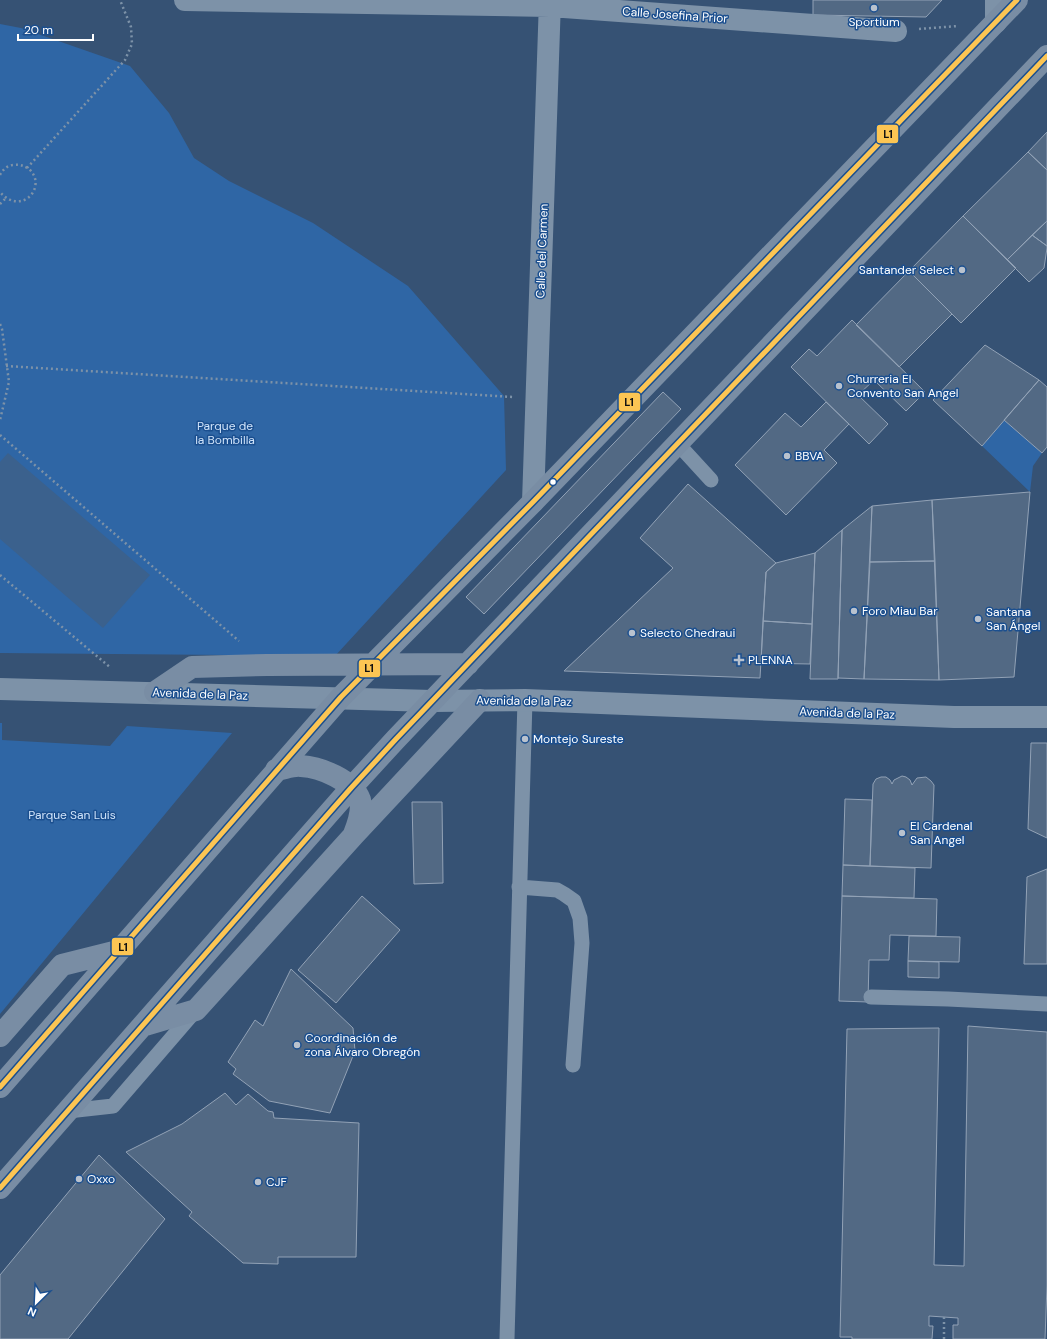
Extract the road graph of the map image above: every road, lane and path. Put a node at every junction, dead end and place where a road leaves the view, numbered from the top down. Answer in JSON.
{"nodes":[{"id":1,"x":120,"y":0,"type":"edge"},
{"id":2,"x":185,"y":0,"type":"edge"},
{"id":3,"x":996,"y":0,"type":"edge"},
{"id":4,"x":1017,"y":0,"type":"edge"},
{"id":5,"x":550,"y":3,"type":"edge"},
{"id":6,"x":996,"y":22,"type":"junction"},
{"id":7,"x":896,"y":31,"type":"joint"},
{"id":8,"x":1047,"y":56,"type":"edge"},
{"id":9,"x":27,"y":168,"type":"junction"},
{"id":10,"x":0,"y":175,"type":"edge"},
{"id":11,"x":0,"y":192,"type":"edge"},
{"id":12,"x":6,"y":198,"type":"junction"},
{"id":13,"x":0,"y":204,"type":"edge"},
{"id":14,"x":0,"y":324,"type":"edge"},
{"id":15,"x":6,"y":366,"type":"junction"},
{"id":16,"x":537,"y":398,"type":"junction"},
{"id":17,"x":0,"y":420,"type":"edge"},
{"id":18,"x":0,"y":435,"type":"edge"},
{"id":19,"x":678,"y":444,"type":"junction"},
{"id":20,"x":712,"y":480,"type":"dead end"},
{"id":21,"x":533,"y":502,"type":"junction"},
{"id":22,"x":0,"y":575,"type":"edge"},
{"id":23,"x":468,"y":664,"type":"junction"},
{"id":24,"x":267,"y":665,"type":"junction"},
{"id":25,"x":373,"y":665,"type":"junction"},
{"id":26,"x":0,"y":689,"type":"edge"},
{"id":27,"x":146,"y":692,"type":"junction"},
{"id":28,"x":341,"y":697,"type":"junction"},
{"id":29,"x":480,"y":700,"type":"junction"},
{"id":30,"x":524,"y":700,"type":"junction"},
{"id":31,"x":432,"y":701,"type":"junction"},
{"id":32,"x":1047,"y":717,"type":"edge"},
{"id":33,"x":276,"y":770,"type":"junction"},
{"id":34,"x":351,"y":788,"type":"junction"},
{"id":35,"x":354,"y":835,"type":"junction"},
{"id":36,"x":519,"y":887,"type":"junction"},
{"id":37,"x":118,"y":951,"type":"junction"},
{"id":38,"x":871,"y":997,"type":"dead end"},
{"id":39,"x":1047,"y":1004,"type":"edge"},
{"id":40,"x":196,"y":1010,"type":"junction"},
{"id":41,"x":142,"y":1026,"type":"junction"},
{"id":42,"x":0,"y":1036,"type":"edge"},
{"id":43,"x":573,"y":1065,"type":"dead end"},
{"id":44,"x":0,"y":1087,"type":"edge"},
{"id":45,"x":68,"y":1111,"type":"junction"},
{"id":46,"x":0,"y":1188,"type":"edge"},
{"id":47,"x":944,"y":1317,"type":"dead end"},
{"id":48,"x":507,"y":1339,"type":"edge"},
{"id":49,"x":944,"y":1339,"type":"edge"}],
"edges":[{"from":1,"to":9,"type":"path"},
{"from":2,"to":5,"type":"street","name":"Calle Josefina Prior"},
{"from":3,"to":6,"type":"street"},
{"from":4,"to":6,"type":"main road"},
{"from":5,"to":7,"type":"street","name":"Calle Josefina Prior"},
{"from":5,"to":16,"type":"street","name":"Calle del Carmen"},
{"from":6,"to":7,"type":"path"},
{"from":6,"to":21,"type":"main road"},
{"from":8,"to":19,"type":"main road"},
{"from":9,"to":10,"type":"path"},
{"from":9,"to":12,"type":"path"},
{"from":11,"to":12,"type":"path"},
{"from":12,"to":13,"type":"path"},
{"from":14,"to":15,"type":"path"},
{"from":15,"to":16,"type":"path"},
{"from":15,"to":17,"type":"path"},
{"from":16,"to":21,"type":"street","name":"Calle del Carmen"},
{"from":18,"to":24,"type":"path"},
{"from":19,"to":20,"type":"lane"},
{"from":19,"to":23,"type":"main road"},
{"from":21,"to":25,"type":"main road"},
{"from":22,"to":27,"type":"path"},
{"from":23,"to":25,"type":"main road"},
{"from":23,"to":31,"type":"main road"},
{"from":24,"to":25,"type":"main road"},
{"from":24,"to":27,"type":"main road"},
{"from":25,"to":28,"type":"main road"},
{"from":26,"to":27,"type":"street","name":"Avenida de la Paz"},
{"from":27,"to":28,"type":"street","name":"Avenida de la Paz"},
{"from":28,"to":31,"type":"street","name":"Avenida de la Paz"},
{"from":28,"to":33,"type":"main road"},
{"from":29,"to":30,"type":"street","name":"Avenida de la Paz"},
{"from":29,"to":31,"type":"street","name":"Avenida de la Paz"},
{"from":29,"to":35,"type":"main road"},
{"from":30,"to":32,"type":"street","name":"Avenida de la Paz"},
{"from":30,"to":36,"type":"lane"},
{"from":31,"to":34,"type":"main road"},
{"from":33,"to":34,"type":"main road"},
{"from":33,"to":37,"type":"main road"},
{"from":34,"to":35,"type":"main road"},
{"from":34,"to":41,"type":"main road"},
{"from":35,"to":40,"type":"main road"},
{"from":36,"to":43,"type":"lane"},
{"from":36,"to":48,"type":"lane"},
{"from":37,"to":42,"type":"main road"},
{"from":37,"to":44,"type":"main road"},
{"from":38,"to":39,"type":"lane"},
{"from":40,"to":41,"type":"main road"},
{"from":40,"to":45,"type":"lane"},
{"from":41,"to":45,"type":"main road"},
{"from":45,"to":46,"type":"main road"},
{"from":47,"to":49,"type":"path"}]}
